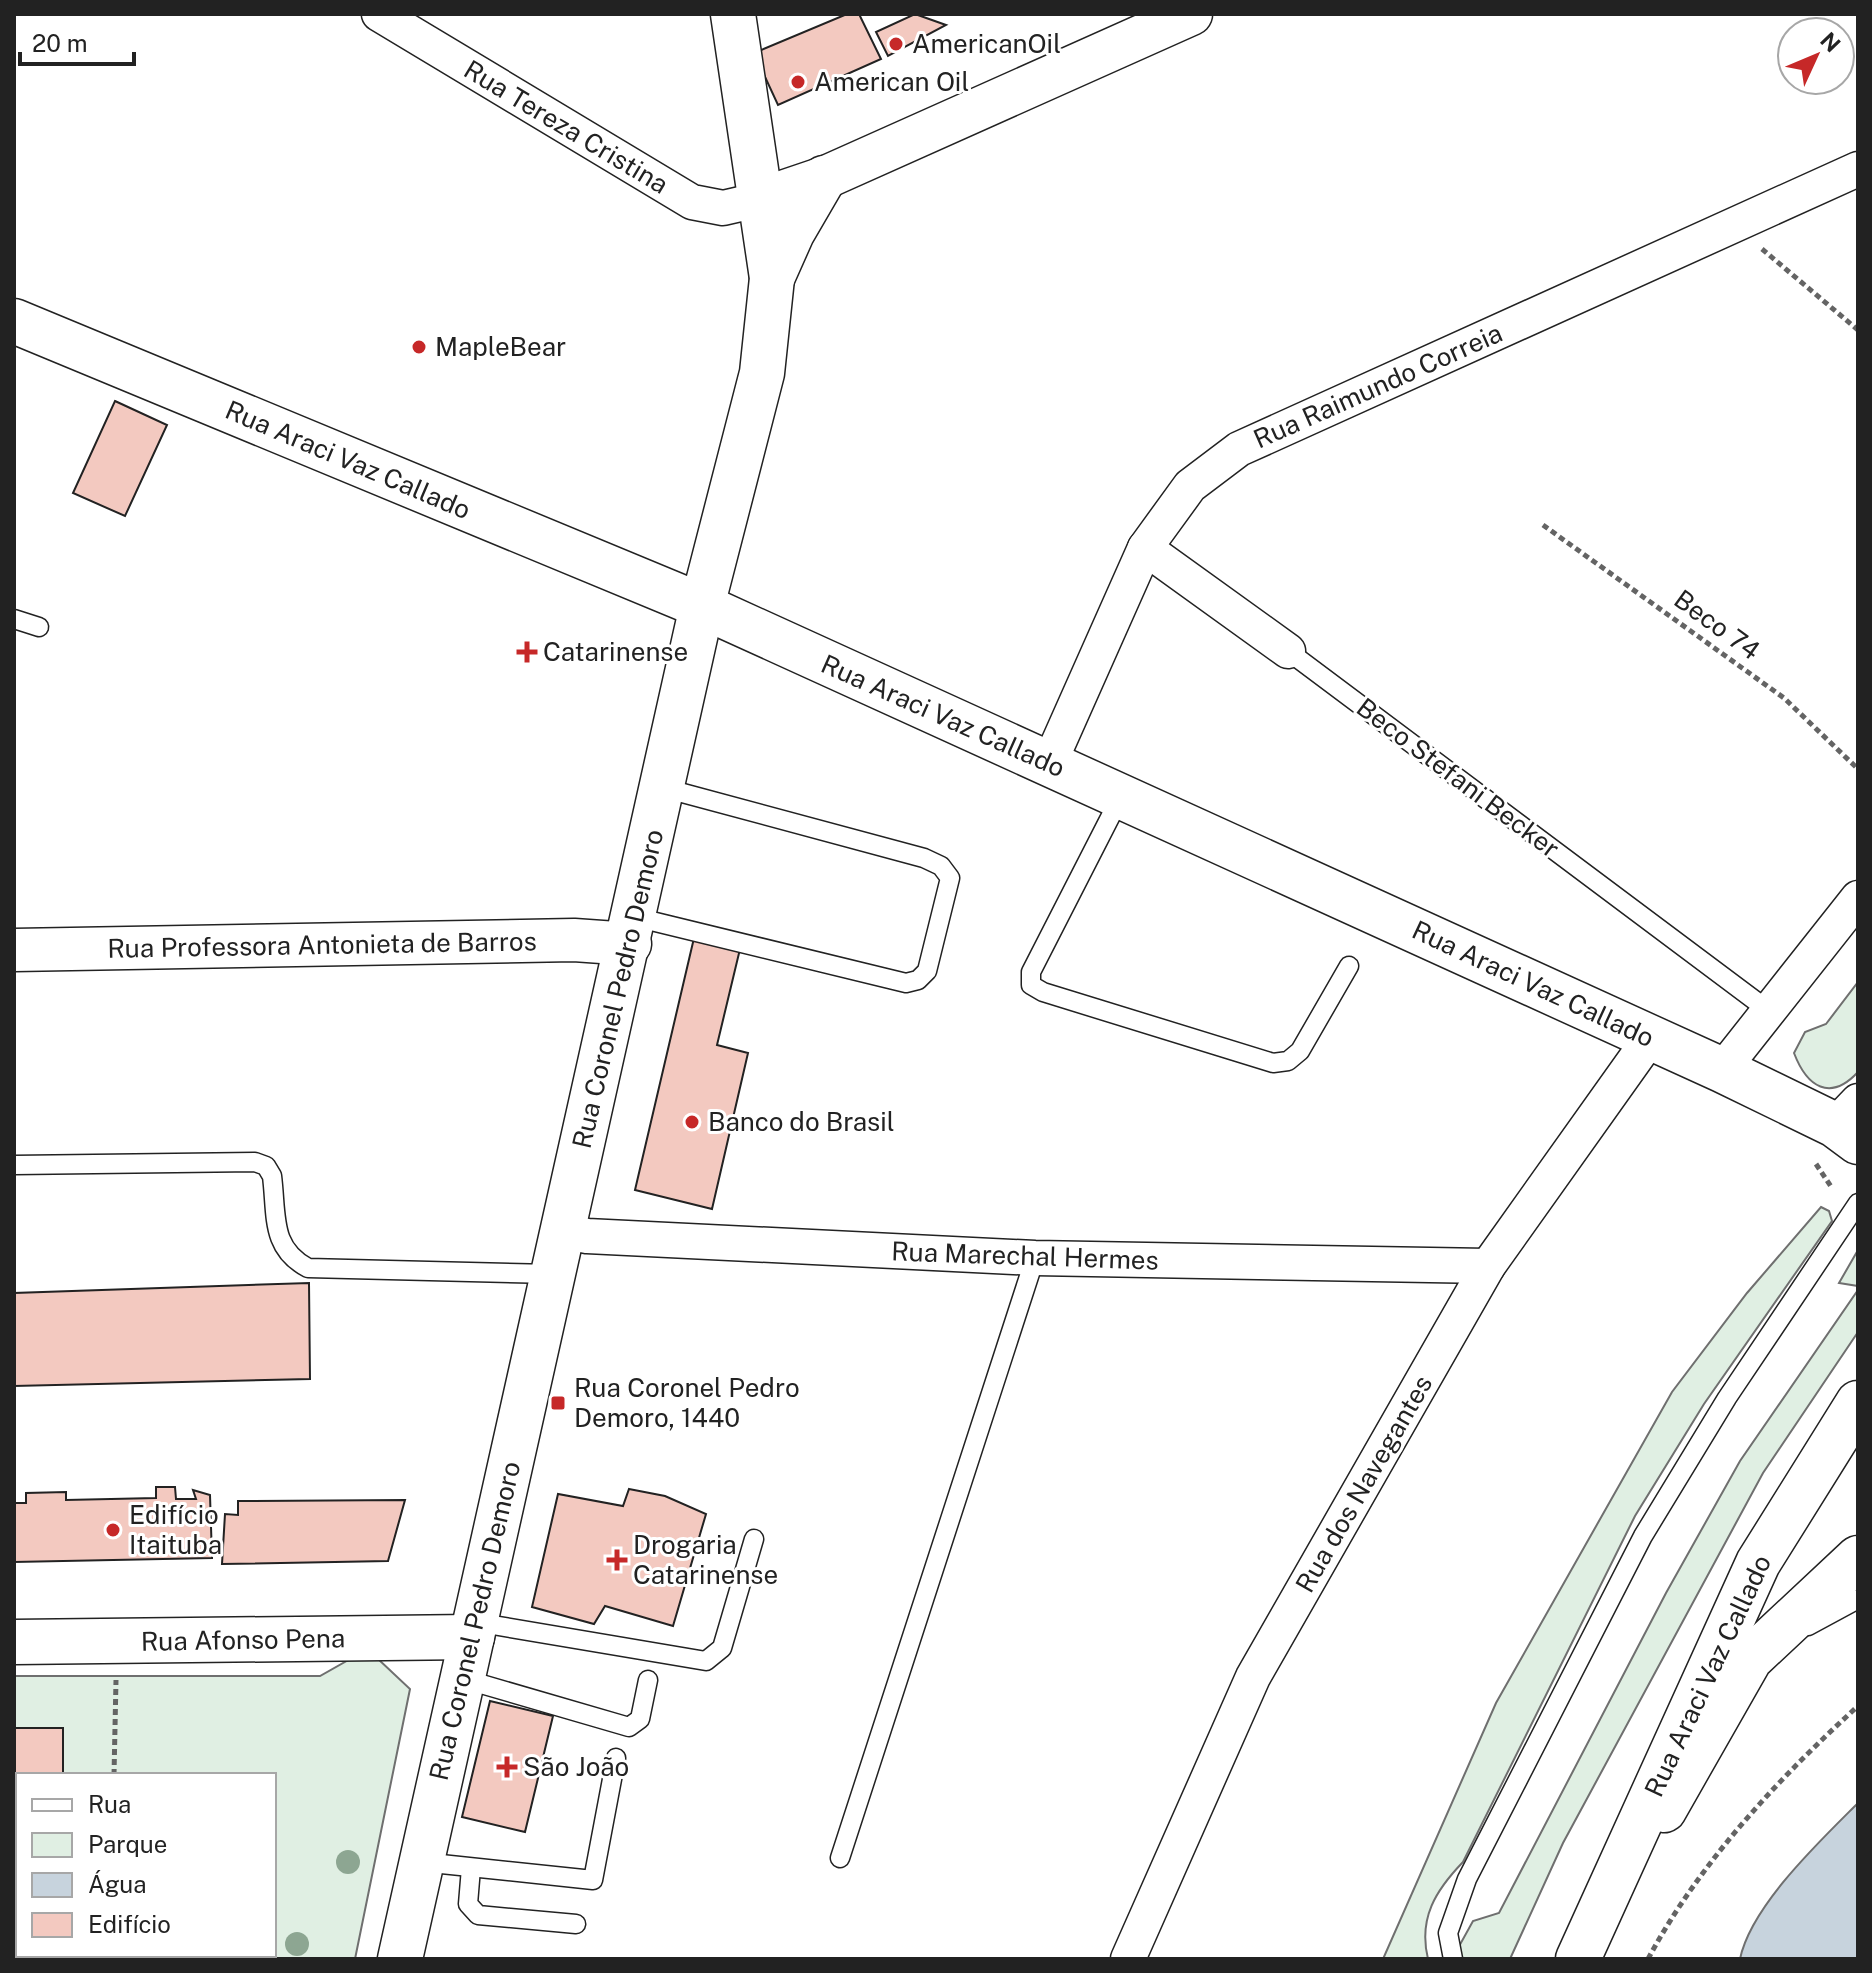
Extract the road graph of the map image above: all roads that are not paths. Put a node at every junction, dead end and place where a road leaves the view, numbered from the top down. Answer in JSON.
{"nodes":[{"id":1,"x":379,"y":14,"type":"edge"},
{"id":2,"x":733,"y":14,"type":"edge"},
{"id":3,"x":1191,"y":14,"type":"edge"},
{"id":4,"x":1858,"y":169,"type":"edge"},
{"id":5,"x":824,"y":178,"type":"junction"},
{"id":6,"x":762,"y":199,"type":"junction"},
{"id":7,"x":772,"y":278,"type":"junction"},
{"id":8,"x":14,"y":321,"type":"edge"},
{"id":9,"x":1145,"y":548,"type":"junction"},
{"id":10,"x":702,"y":606,"type":"junction"},
{"id":11,"x":14,"y":619,"type":"edge"},
{"id":12,"x":39,"y":627,"type":"dead end"},
{"id":13,"x":1288,"y":651,"type":"joint"},
{"id":14,"x":1049,"y":764,"type":"junction"},
{"id":15,"x":664,"y":788,"type":"junction"},
{"id":16,"x":1121,"y":796,"type":"junction"},
{"id":17,"x":1858,"y":898,"type":"edge"},
{"id":18,"x":632,"y":931,"type":"junction"},
{"id":19,"x":14,"y":950,"type":"edge"},
{"id":20,"x":1349,"y":966,"type":"dead end"},
{"id":21,"x":1769,"y":1011,"type":"junction"},
{"id":22,"x":1651,"y":1037,"type":"junction"},
{"id":23,"x":1722,"y":1070,"type":"junction"},
{"id":24,"x":1850,"y":1123,"type":"edge"},
{"id":25,"x":14,"y":1165,"type":"edge"},
{"id":26,"x":1858,"y":1203,"type":"edge"},
{"id":27,"x":562,"y":1231,"type":"junction"},
{"id":28,"x":1035,"y":1258,"type":"junction"},
{"id":29,"x":1488,"y":1266,"type":"junction"},
{"id":30,"x":552,"y":1274,"type":"junction"},
{"id":31,"x":1858,"y":1403,"type":"edge"},
{"id":32,"x":754,"y":1539,"type":"dead end"},
{"id":33,"x":1858,"y":1558,"type":"edge"},
{"id":34,"x":1858,"y":1599,"type":"edge"},
{"id":35,"x":474,"y":1629,"type":"junction"},
{"id":36,"x":14,"y":1642,"type":"edge"},
{"id":37,"x":1750,"y":1659,"type":"junction"},
{"id":38,"x":464,"y":1679,"type":"junction"},
{"id":39,"x":648,"y":1680,"type":"dead end"},
{"id":40,"x":616,"y":1758,"type":"dead end"},
{"id":41,"x":840,"y":1858,"type":"dead end"},
{"id":42,"x":422,"y":1862,"type":"junction"},
{"id":43,"x":471,"y":1868,"type":"junction"},
{"id":44,"x":576,"y":1924,"type":"dead end"},
{"id":45,"x":400,"y":1959,"type":"edge"},
{"id":46,"x":1128,"y":1959,"type":"edge"},
{"id":47,"x":1453,"y":1959,"type":"edge"},
{"id":48,"x":1579,"y":1959,"type":"edge"}],
"edges":[{"from":1,"to":6,"type":"street","name":"Rua Tereza Cristina"},
{"from":2,"to":6,"type":"main road","name":"Rua Coronel Pedro Demoro"},
{"from":3,"to":5,"type":"street"},
{"from":4,"to":9,"type":"street","name":"Rua Raimundo Correia"},
{"from":5,"to":6,"type":"street"},
{"from":5,"to":7,"type":"main road"},
{"from":6,"to":7,"type":"main road","name":"Rua Coronel Pedro Demoro"},
{"from":7,"to":10,"type":"main road","name":"Rua Coronel Pedro Demoro"},
{"from":8,"to":10,"type":"main road","name":"Rua Araci Vaz Callado"},
{"from":9,"to":13,"type":"street","name":"Beco Stefani Becker"},
{"from":9,"to":14,"type":"street","name":"Rua Raimundo Correia"},
{"from":10,"to":14,"type":"main road","name":"Rua Araci Vaz Callado"},
{"from":10,"to":15,"type":"main road","name":"Rua Coronel Pedro Demoro"},
{"from":11,"to":12,"type":"lane"},
{"from":13,"to":21,"type":"lane","name":"Beco Stefani Becker"},
{"from":14,"to":16,"type":"main road","name":"Rua Araci Vaz Callado"},
{"from":15,"to":18,"type":"main road","name":"Rua Coronel Pedro Demoro"},
{"from":15,"to":18,"type":"lane"},
{"from":16,"to":20,"type":"lane"},
{"from":16,"to":22,"type":"main road","name":"Rua Araci Vaz Callado"},
{"from":17,"to":21,"type":"street"},
{"from":18,"to":19,"type":"street","name":"Rua Professora Antonieta de Barros"},
{"from":18,"to":27,"type":"main road","name":"Rua Coronel Pedro Demoro"},
{"from":21,"to":23,"type":"street"},
{"from":22,"to":23,"type":"main road","name":"Rua Araci Vaz Callado"},
{"from":22,"to":29,"type":"street","name":"Rua dos Navegantes"},
{"from":23,"to":24,"type":"main road","name":"Rua Araci Vaz Callado"},
{"from":25,"to":30,"type":"lane"},
{"from":26,"to":47,"type":"lane"},
{"from":27,"to":28,"type":"street","name":"Rua Marechal Hermes"},
{"from":27,"to":30,"type":"main road","name":"Rua Coronel Pedro Demoro"},
{"from":28,"to":29,"type":"street","name":"Rua Marechal Hermes"},
{"from":28,"to":41,"type":"lane"},
{"from":29,"to":46,"type":"street","name":"Rua dos Navegantes"},
{"from":30,"to":35,"type":"main road","name":"Rua Coronel Pedro Demoro"},
{"from":31,"to":48,"type":"main road","name":"Rua Araci Vaz Callado"},
{"from":32,"to":35,"type":"lane"},
{"from":33,"to":37,"type":"main road"},
{"from":34,"to":37,"type":"lane"},
{"from":35,"to":36,"type":"main road","name":"Rua Afonso Pena"},
{"from":35,"to":38,"type":"main road","name":"Rua Coronel Pedro Demoro"},
{"from":37,"to":48,"type":"main road"},
{"from":38,"to":39,"type":"lane"},
{"from":38,"to":42,"type":"main road","name":"Rua Coronel Pedro Demoro"},
{"from":40,"to":43,"type":"lane"},
{"from":42,"to":43,"type":"lane"},
{"from":42,"to":45,"type":"main road","name":"Rua Coronel Pedro Demoro"},
{"from":43,"to":44,"type":"lane"}]}
